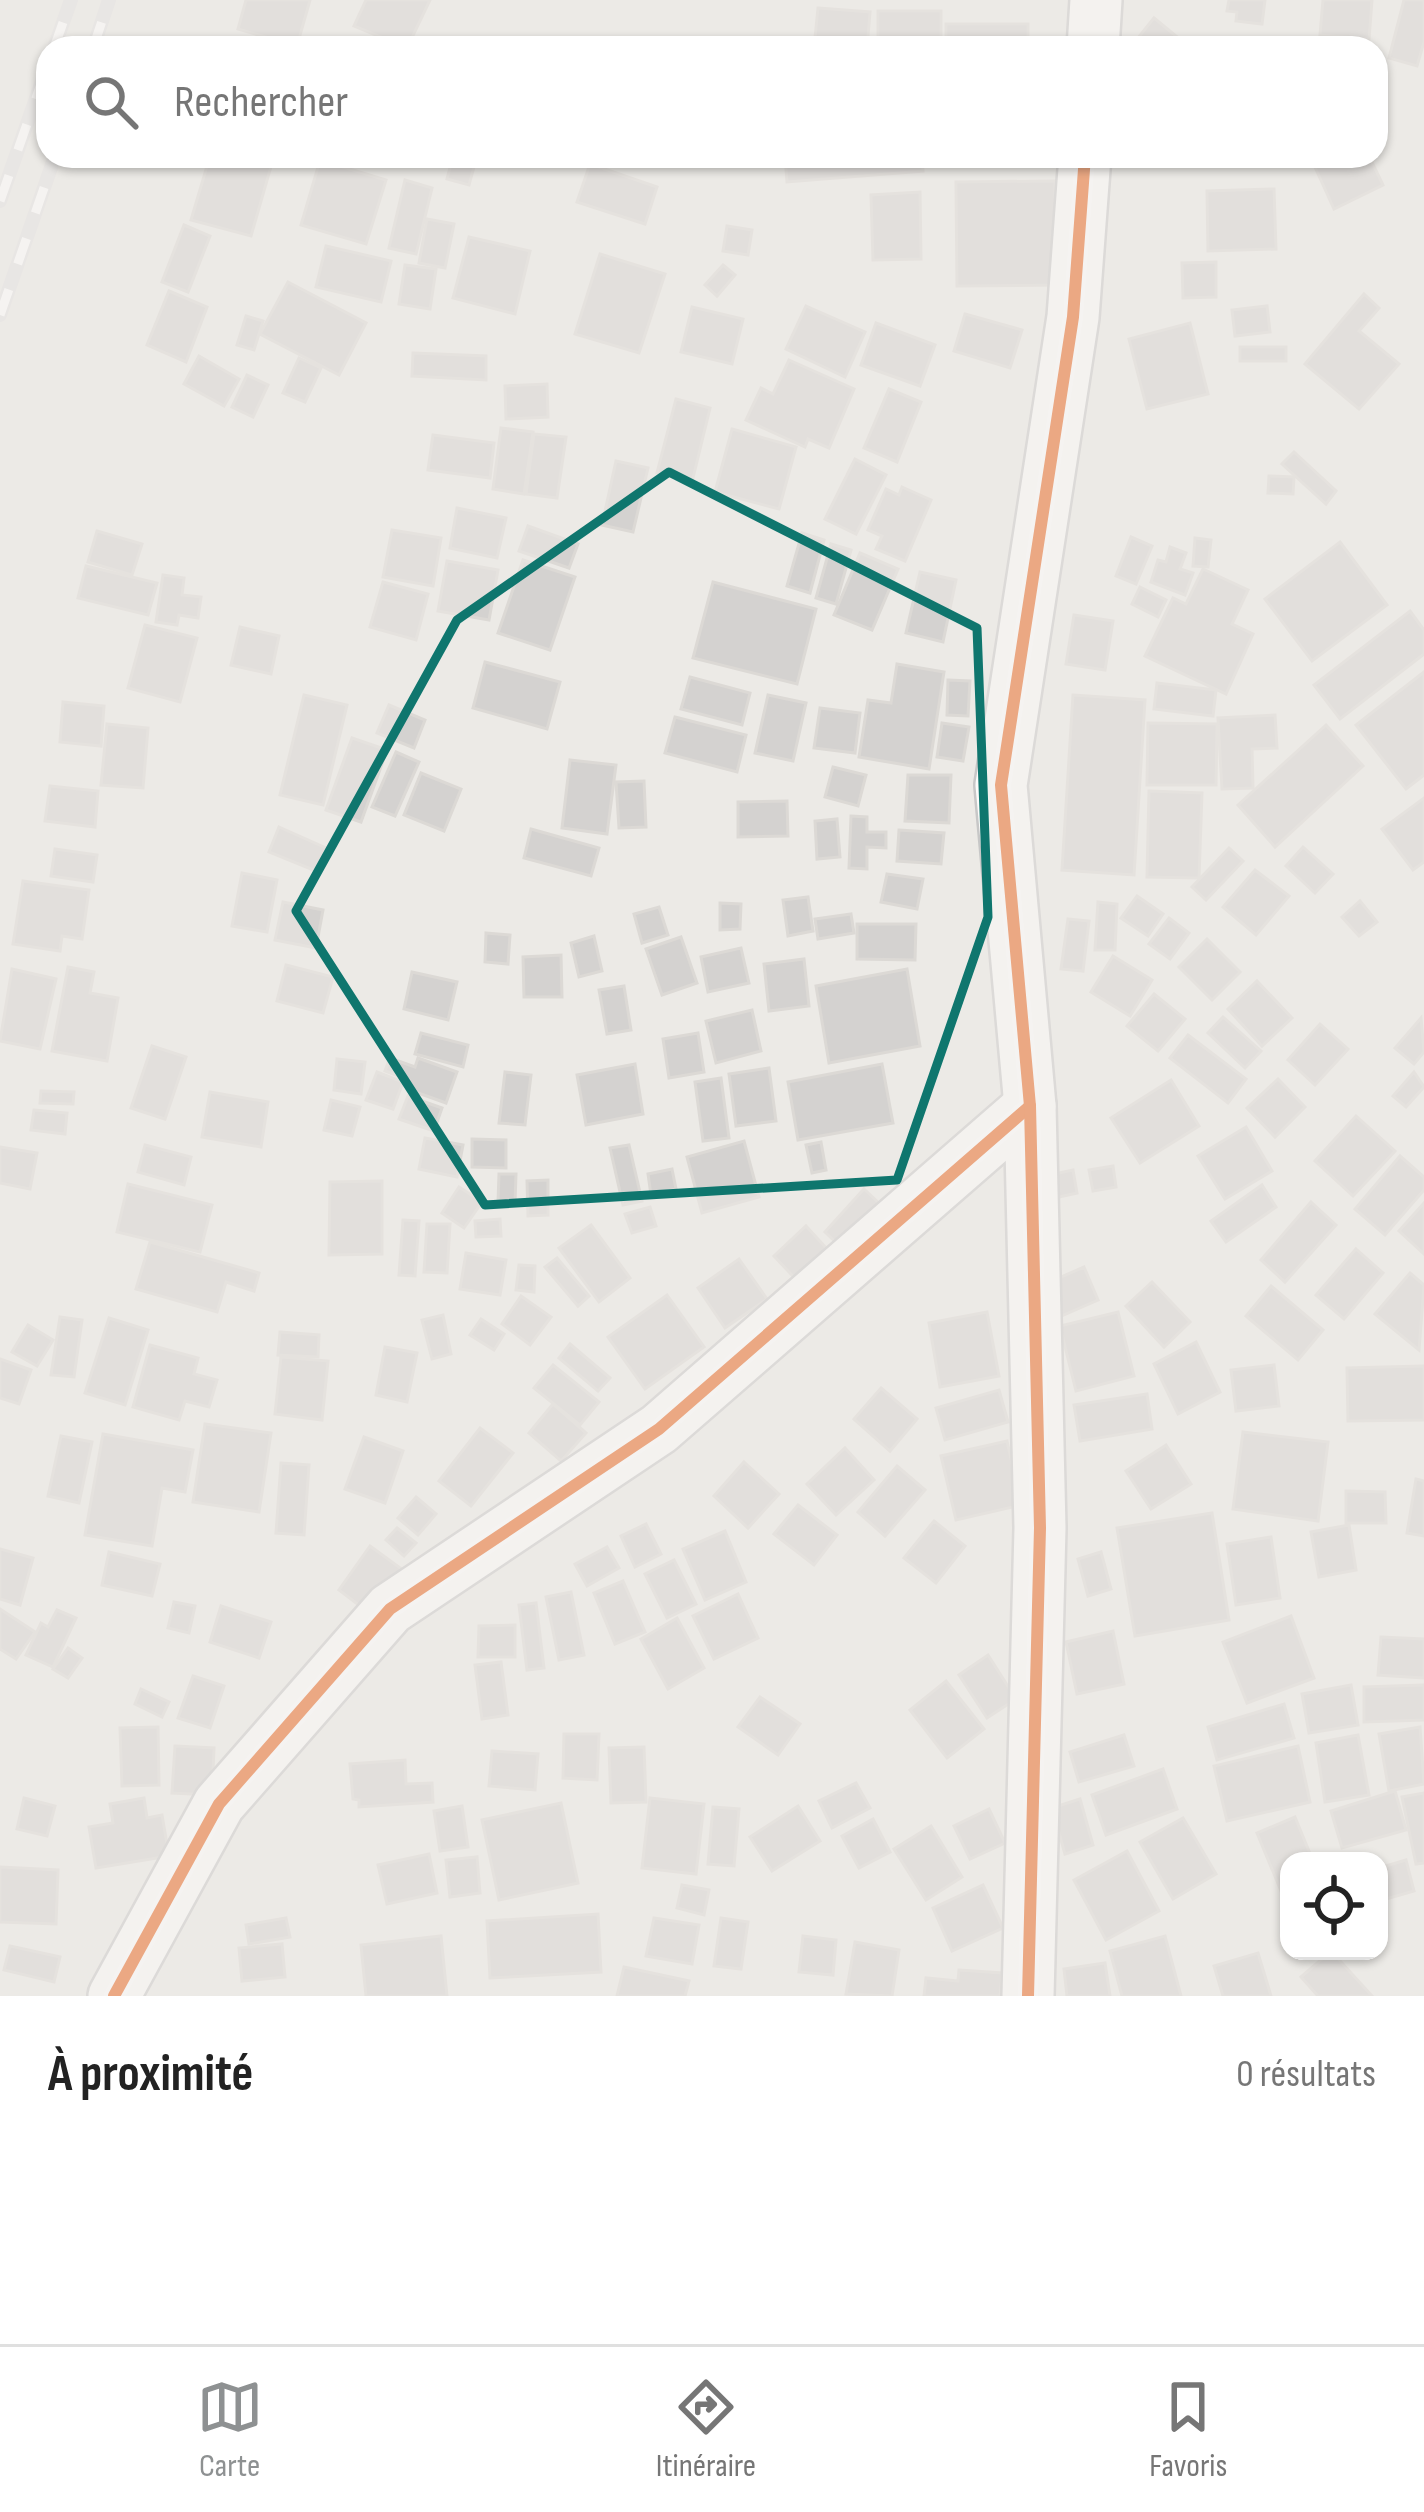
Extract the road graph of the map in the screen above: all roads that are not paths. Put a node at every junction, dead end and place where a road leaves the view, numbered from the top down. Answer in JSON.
{"nodes":[{"id":1,"x":1096,"y":0,"type":"edge"},
{"id":2,"x":1094,"y":36,"type":"edge"},
{"id":3,"x":1084,"y":168,"type":"edge"},
{"id":4,"x":1030,"y":1106,"type":"junction"},
{"id":5,"x":114,"y":1996,"type":"edge"},
{"id":6,"x":1028,"y":1996,"type":"edge"}],
"edges":[{"from":1,"to":2,"type":"street"},
{"from":3,"to":4,"type":"street"},
{"from":4,"to":5,"type":"street"},
{"from":4,"to":6,"type":"street"}]}
